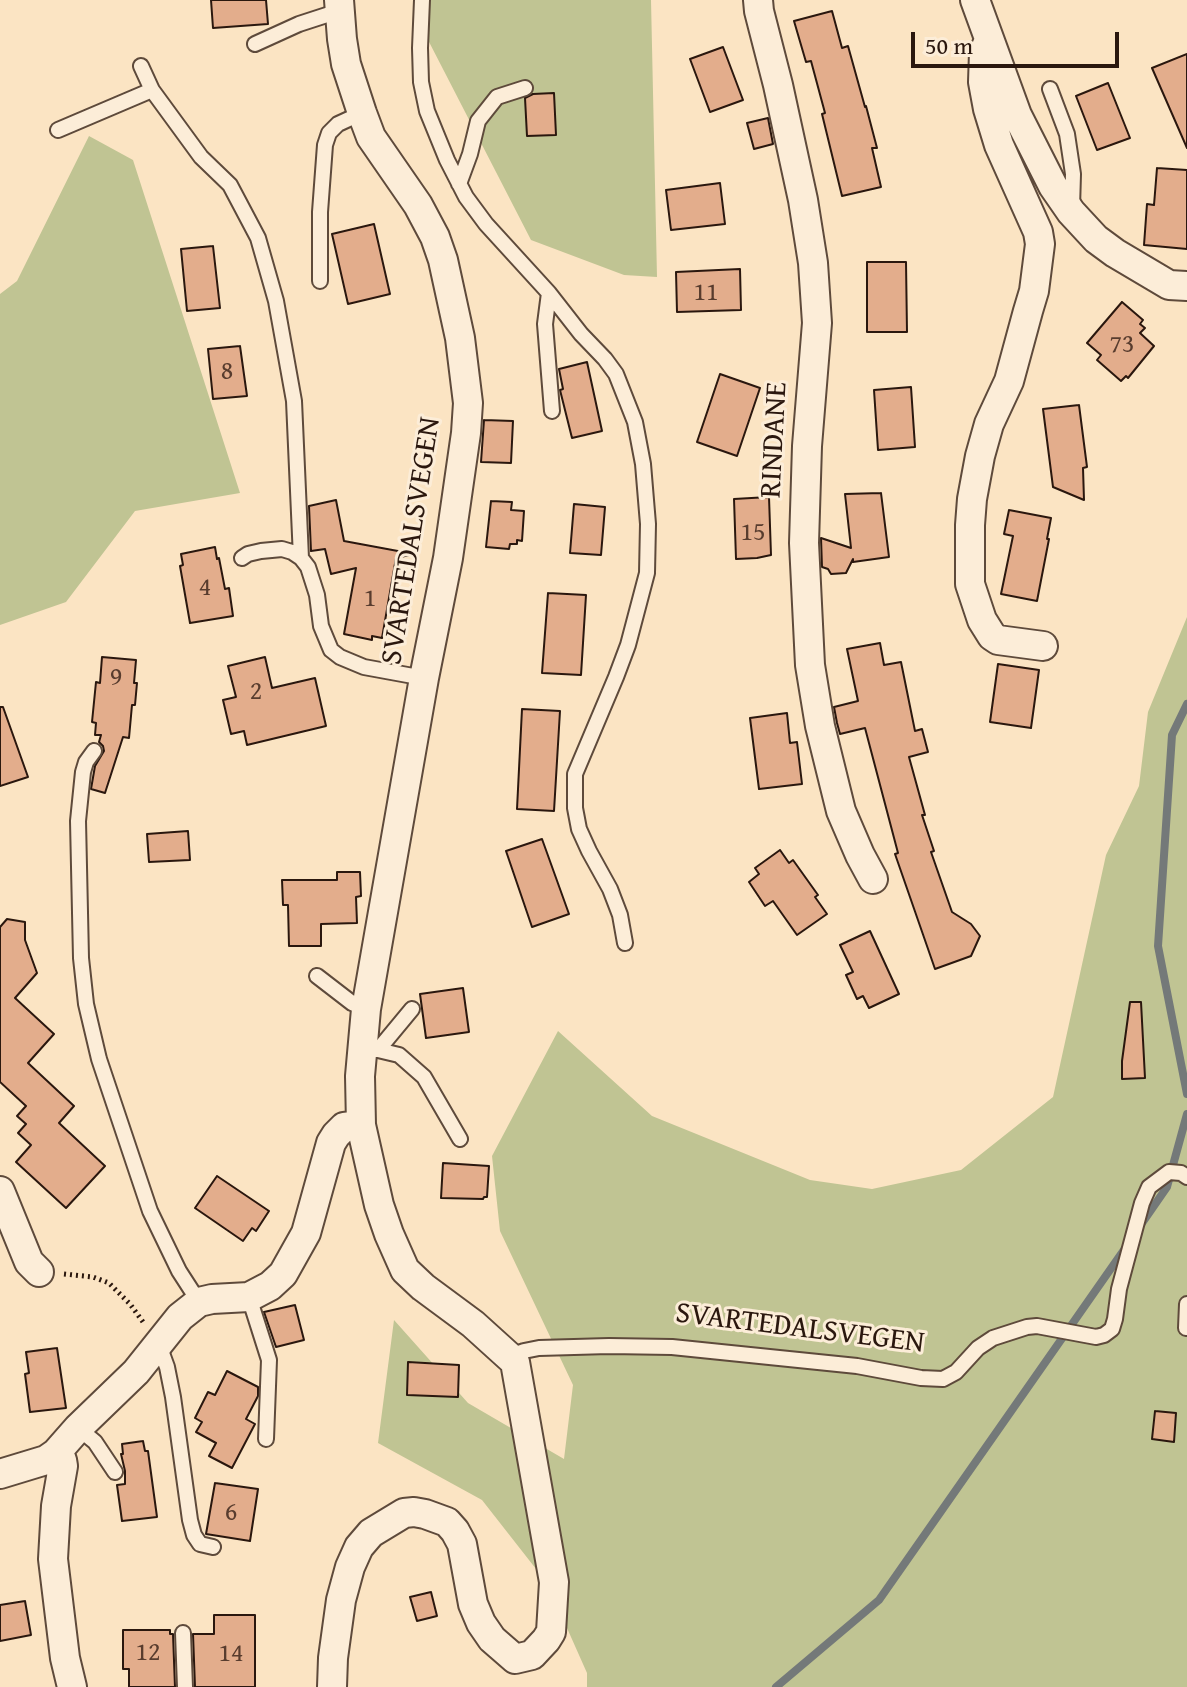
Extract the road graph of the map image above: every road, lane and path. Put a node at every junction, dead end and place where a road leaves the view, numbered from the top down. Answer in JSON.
{"nodes":[{"id":1,"x":422,"y":0,"type":"edge"},
{"id":2,"x":758,"y":0,"type":"edge"},
{"id":3,"x":975,"y":0,"type":"edge"},
{"id":4,"x":339,"y":5,"type":"edge"},
{"id":5,"x":989,"y":40,"type":"junction"},
{"id":6,"x":255,"y":44,"type":"dead end"},
{"id":7,"x":141,"y":66,"type":"dead end"},
{"id":8,"x":525,"y":88,"type":"dead end"},
{"id":9,"x":1050,"y":89,"type":"dead end"},
{"id":10,"x":152,"y":90,"type":"junction"},
{"id":11,"x":362,"y":113,"type":"junction"},
{"id":12,"x":58,"y":130,"type":"dead end"},
{"id":13,"x":459,"y":184,"type":"junction"},
{"id":14,"x":1071,"y":212,"type":"junction"},
{"id":15,"x":320,"y":281,"type":"dead end"},
{"id":16,"x":1187,"y":286,"type":"edge"},
{"id":17,"x":549,"y":293,"type":"junction"},
{"id":18,"x":552,"y":411,"type":"dead end"},
{"id":19,"x":242,"y":558,"type":"dead end"},
{"id":20,"x":301,"y":558,"type":"junction"},
{"id":21,"x":1043,"y":646,"type":"dead end"},
{"id":22,"x":424,"y":678,"type":"junction"},
{"id":23,"x":94,"y":751,"type":"dead end"},
{"id":24,"x":873,"y":879,"type":"dead end"},
{"id":25,"x":625,"y":943,"type":"dead end"},
{"id":26,"x":317,"y":976,"type":"dead end"},
{"id":27,"x":366,"y":1009,"type":"junction"},
{"id":28,"x":412,"y":1009,"type":"dead end"},
{"id":29,"x":370,"y":1050,"type":"junction"},
{"id":30,"x":361,"y":1125,"type":"junction"},
{"id":31,"x":460,"y":1139,"type":"dead end"},
{"id":32,"x":1187,"y":1177,"type":"edge"},
{"id":33,"x":0,"y":1191,"type":"edge"},
{"id":34,"x":39,"y":1272,"type":"joint"},
{"id":35,"x":249,"y":1297,"type":"junction"},
{"id":36,"x":199,"y":1302,"type":"junction"},
{"id":37,"x":1187,"y":1304,"type":"edge"},
{"id":38,"x":1186,"y":1328,"type":"edge"},
{"id":39,"x":159,"y":1345,"type":"junction"},
{"id":40,"x":510,"y":1356,"type":"junction"},
{"id":41,"x":78,"y":1428,"type":"junction"},
{"id":42,"x":266,"y":1439,"type":"dead end"},
{"id":43,"x":56,"y":1453,"type":"junction"},
{"id":44,"x":115,"y":1472,"type":"dead end"},
{"id":45,"x":0,"y":1474,"type":"edge"},
{"id":46,"x":213,"y":1547,"type":"dead end"},
{"id":47,"x":183,"y":1633,"type":"dead end"},
{"id":48,"x":72,"y":1687,"type":"edge"},
{"id":49,"x":185,"y":1687,"type":"edge"},
{"id":50,"x":332,"y":1687,"type":"edge"}],
"edges":[{"from":1,"to":13,"type":"lane"},
{"from":2,"to":24,"type":"street","name":"RINDANE"},
{"from":3,"to":5,"type":"street"},
{"from":4,"to":6,"type":"lane","name":"SVARTEDALSVEGEN"},
{"from":4,"to":11,"type":"street","name":"SVARTEDALSVEGEN"},
{"from":5,"to":14,"type":"street"},
{"from":5,"to":21,"type":"street"},
{"from":7,"to":10,"type":"lane"},
{"from":8,"to":13,"type":"lane"},
{"from":9,"to":14,"type":"lane"},
{"from":10,"to":12,"type":"lane"},
{"from":10,"to":20,"type":"lane"},
{"from":11,"to":15,"type":"lane"},
{"from":11,"to":22,"type":"street","name":"SVARTEDALSVEGEN"},
{"from":13,"to":17,"type":"lane"},
{"from":14,"to":16,"type":"street"},
{"from":17,"to":18,"type":"lane"},
{"from":17,"to":25,"type":"lane"},
{"from":19,"to":20,"type":"lane"},
{"from":20,"to":22,"type":"lane"},
{"from":22,"to":27,"type":"street","name":"SVARTEDALSVEGEN"},
{"from":23,"to":36,"type":"lane"},
{"from":26,"to":27,"type":"lane"},
{"from":27,"to":29,"type":"street","name":"SVARTEDALSVEGEN"},
{"from":28,"to":29,"type":"lane"},
{"from":29,"to":30,"type":"street","name":"SVARTEDALSVEGEN"},
{"from":29,"to":31,"type":"lane"},
{"from":30,"to":35,"type":"street"},
{"from":30,"to":40,"type":"street","name":"SVARTEDALSVEGEN"},
{"from":32,"to":40,"type":"lane","name":"SVARTEDALSVEGEN"},
{"from":33,"to":34,"type":"street"},
{"from":34,"to":39,"type":"path"},
{"from":35,"to":36,"type":"street"},
{"from":35,"to":42,"type":"lane"},
{"from":36,"to":39,"type":"street"},
{"from":37,"to":38,"type":"lane"},
{"from":39,"to":41,"type":"street"},
{"from":39,"to":46,"type":"lane"},
{"from":40,"to":50,"type":"street"},
{"from":41,"to":43,"type":"street"},
{"from":41,"to":44,"type":"lane"},
{"from":43,"to":45,"type":"street"},
{"from":43,"to":48,"type":"street"},
{"from":47,"to":49,"type":"lane"}]}
